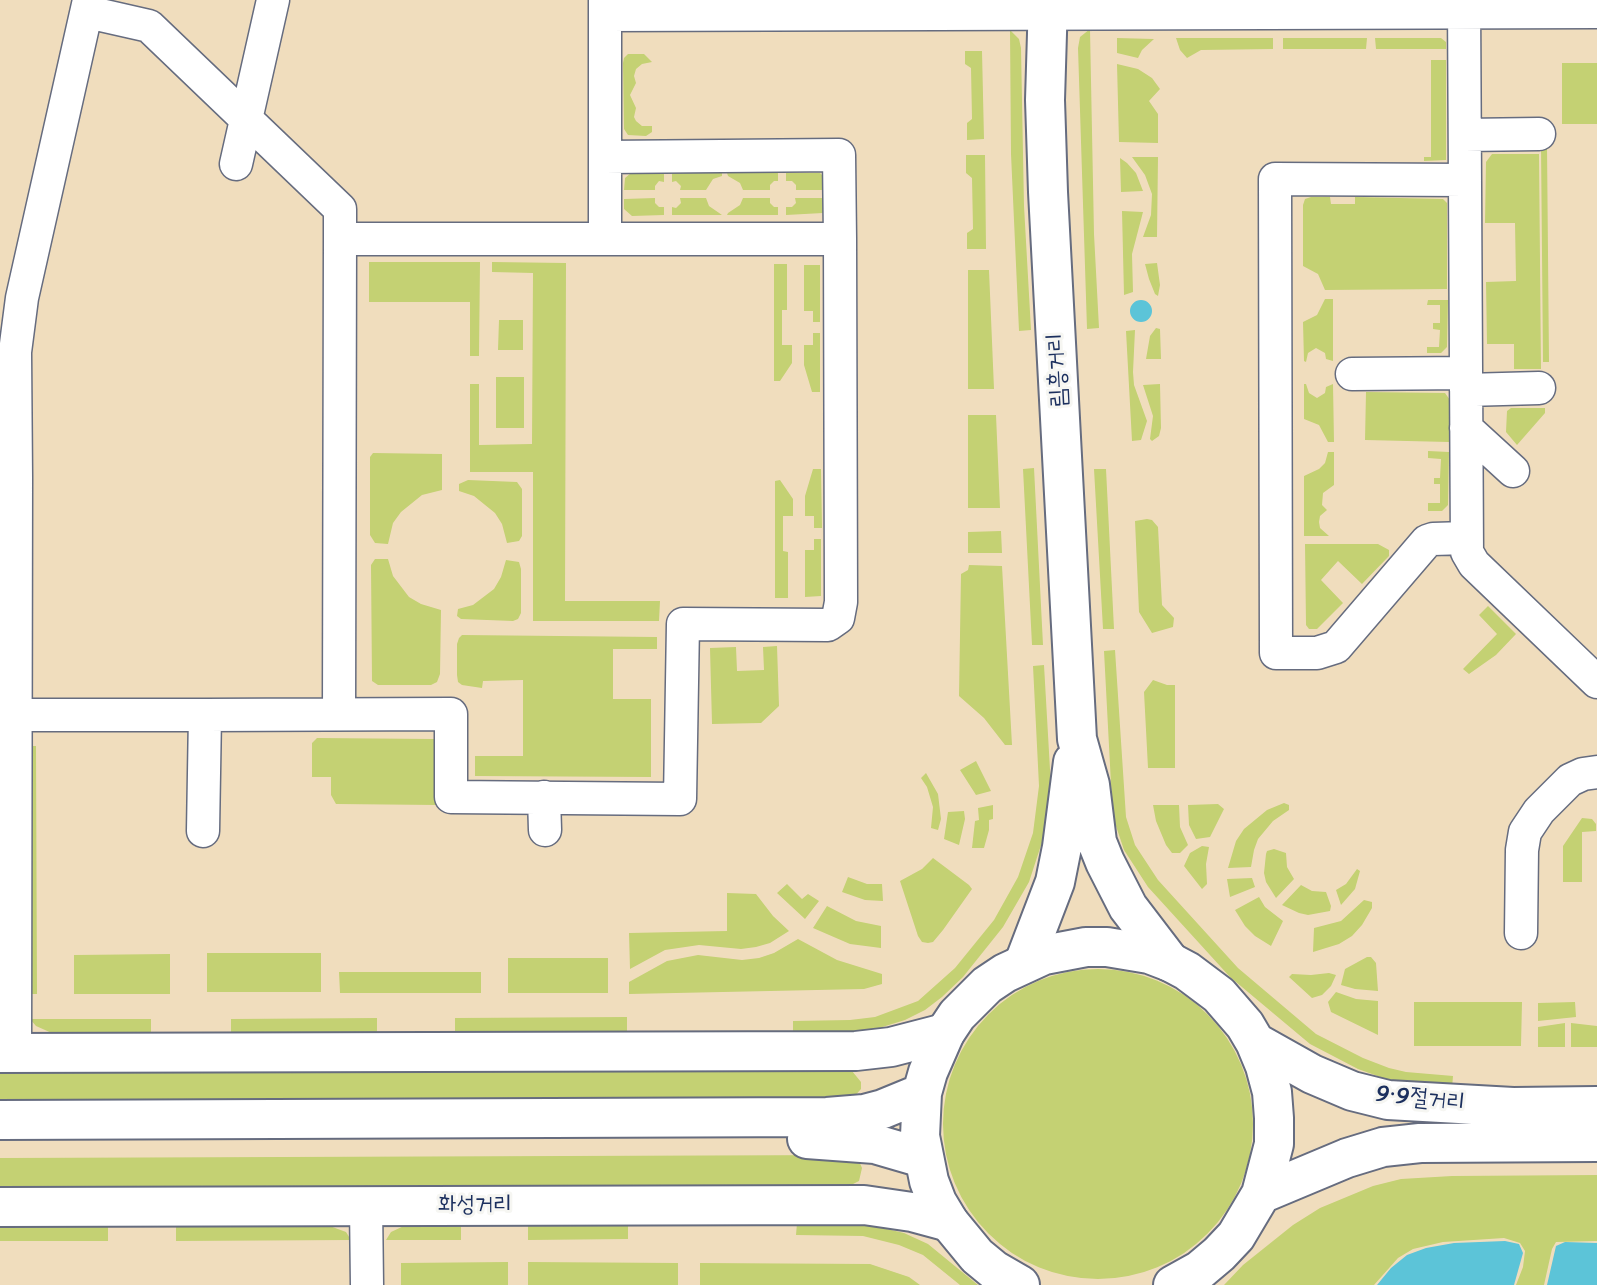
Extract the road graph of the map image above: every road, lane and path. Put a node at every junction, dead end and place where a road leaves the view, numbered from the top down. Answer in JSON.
{"nodes":[{"id":1,"x":273,"y":0,"type":"edge"},
{"id":2,"x":88,"y":6,"type":"edge"},
{"id":3,"x":1464,"y":6,"type":"edge"},
{"id":4,"x":1047,"y":7,"type":"edge"},
{"id":5,"x":605,"y":8,"type":"edge"},
{"id":6,"x":1597,"y":12,"type":"edge"},
{"id":7,"x":246,"y":119,"type":"junction"},
{"id":8,"x":1539,"y":134,"type":"dead end"},
{"id":9,"x":1465,"y":135,"type":"junction"},
{"id":10,"x":605,"y":157,"type":"junction"},
{"id":11,"x":236,"y":164,"type":"dead end"},
{"id":12,"x":1465,"y":180,"type":"junction"},
{"id":13,"x":605,"y":238,"type":"junction"},
{"id":14,"x":340,"y":239,"type":"junction"},
{"id":15,"x":840,"y":239,"type":"junction"},
{"id":16,"x":1352,"y":374,"type":"dead end"},
{"id":17,"x":1466,"y":381,"type":"junction"},
{"id":18,"x":1539,"y":388,"type":"dead end"},
{"id":19,"x":1466,"y":428,"type":"junction"},
{"id":20,"x":1513,"y":471,"type":"dead end"},
{"id":21,"x":8,"y":478,"type":"edge"},
{"id":22,"x":1466,"y":538,"type":"junction"},
{"id":23,"x":1597,"y":682,"type":"edge"},
{"id":24,"x":339,"y":714,"type":"junction"},
{"id":25,"x":8,"y":715,"type":"edge"},
{"id":26,"x":205,"y":715,"type":"junction"},
{"id":27,"x":1077,"y":740,"type":"junction"},
{"id":28,"x":1597,"y":772,"type":"edge"},
{"id":29,"x":544,"y":797,"type":"junction"},
{"id":30,"x":202,"y":831,"type":"dead end"},
{"id":31,"x":545,"y":831,"type":"dead end"},
{"id":32,"x":1521,"y":933,"type":"dead end"},
{"id":33,"x":1024,"y":962,"type":"junction"},
{"id":34,"x":1170,"y":962,"type":"junction"},
{"id":35,"x":945,"y":1033,"type":"junction"},
{"id":36,"x":1255,"y":1042,"type":"junction"},
{"id":37,"x":8,"y":1053,"type":"edge"},
{"id":38,"x":922,"y":1093,"type":"junction"},
{"id":39,"x":1597,"y":1106,"type":"edge"},
{"id":40,"x":0,"y":1120,"type":"edge"},
{"id":41,"x":1597,"y":1142,"type":"edge"},
{"id":42,"x":0,"y":1143,"type":"edge"},
{"id":43,"x":923,"y":1158,"type":"junction"},
{"id":44,"x":1261,"y":1194,"type":"junction"},
{"id":45,"x":366,"y":1205,"type":"junction"},
{"id":46,"x":0,"y":1207,"type":"edge"},
{"id":47,"x":948,"y":1223,"type":"junction"},
{"id":48,"x":1177,"y":1284,"type":"edge"},
{"id":49,"x":367,"y":1285,"type":"edge"},
{"id":50,"x":1020,"y":1285,"type":"edge"}],
"edges":[{"from":1,"to":7,"type":"street"},
{"from":2,"to":7,"type":"street"},
{"from":2,"to":21,"type":"street"},
{"from":3,"to":4,"type":"street"},
{"from":3,"to":6,"type":"street"},
{"from":3,"to":9,"type":"street"},
{"from":4,"to":5,"type":"street"},
{"from":4,"to":27,"type":"main road","name":"림흥거리"},
{"from":5,"to":10,"type":"street"},
{"from":7,"to":11,"type":"street"},
{"from":7,"to":14,"type":"street"},
{"from":8,"to":9,"type":"street"},
{"from":9,"to":12,"type":"street"},
{"from":10,"to":13,"type":"street"},
{"from":10,"to":15,"type":"street"},
{"from":12,"to":17,"type":"street"},
{"from":12,"to":22,"type":"street"},
{"from":13,"to":14,"type":"street"},
{"from":13,"to":15,"type":"street"},
{"from":14,"to":24,"type":"street"},
{"from":15,"to":29,"type":"street"},
{"from":16,"to":17,"type":"street"},
{"from":17,"to":18,"type":"street"},
{"from":17,"to":19,"type":"street"},
{"from":19,"to":20,"type":"street"},
{"from":19,"to":22,"type":"street"},
{"from":21,"to":25,"type":"street"},
{"from":22,"to":23,"type":"street"},
{"from":24,"to":26,"type":"street"},
{"from":24,"to":29,"type":"street"},
{"from":25,"to":26,"type":"street"},
{"from":25,"to":37,"type":"street"},
{"from":26,"to":30,"type":"street"},
{"from":27,"to":33,"type":"main road","name":"림흥거리"},
{"from":27,"to":34,"type":"main road","name":"림흥거리"},
{"from":28,"to":32,"type":"street"},
{"from":29,"to":31,"type":"street"},
{"from":33,"to":34,"type":"main road"},
{"from":33,"to":35,"type":"main road"},
{"from":34,"to":36,"type":"main road"},
{"from":35,"to":37,"type":"main road"},
{"from":35,"to":38,"type":"main road"},
{"from":36,"to":39,"type":"main road","name":"9·9절거리"},
{"from":36,"to":44,"type":"main road"},
{"from":38,"to":40,"type":"main road"},
{"from":38,"to":43,"type":"main road"},
{"from":41,"to":44,"type":"main road","name":"9·9절거리"},
{"from":42,"to":43,"type":"main road"},
{"from":43,"to":47,"type":"main road"},
{"from":44,"to":48,"type":"main road"},
{"from":45,"to":46,"type":"main road","name":"화성거리"},
{"from":45,"to":47,"type":"main road","name":"화성거리"},
{"from":45,"to":49,"type":"street"},
{"from":47,"to":50,"type":"main road"}]}
